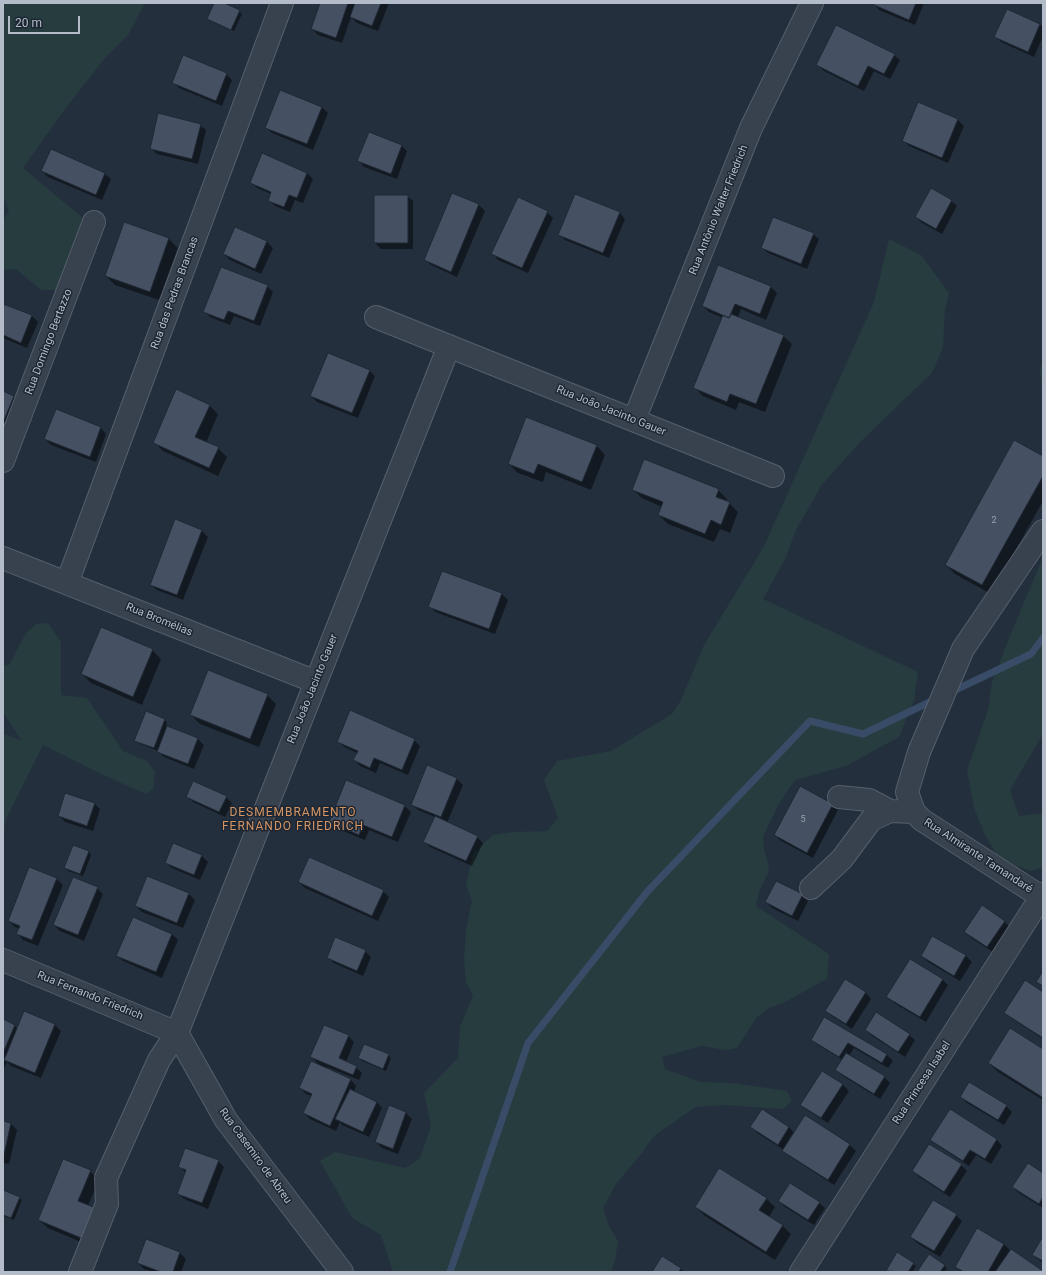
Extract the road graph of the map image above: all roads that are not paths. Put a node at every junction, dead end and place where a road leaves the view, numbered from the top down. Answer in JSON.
{"nodes":[{"id":1,"x":282,"y":3,"type":"edge"},
{"id":2,"x":812,"y":3,"type":"edge"},
{"id":3,"x":94,"y":222,"type":"dead end"},
{"id":4,"x":376,"y":317,"type":"dead end"},
{"id":5,"x":449,"y":346,"type":"junction"},
{"id":6,"x":634,"y":420,"type":"junction"},
{"id":7,"x":3,"y":461,"type":"edge"},
{"id":8,"x":773,"y":476,"type":"dead end"},
{"id":9,"x":1043,"y":531,"type":"edge"},
{"id":10,"x":3,"y":558,"type":"edge"},
{"id":11,"x":67,"y":583,"type":"junction"},
{"id":12,"x":316,"y":682,"type":"junction"},
{"id":13,"x":839,"y":797,"type":"dead end"},
{"id":14,"x":890,"y":812,"type":"junction"},
{"id":15,"x":914,"y":812,"type":"junction"},
{"id":16,"x":811,"y":888,"type":"dead end"},
{"id":17,"x":1042,"y":896,"type":"edge"},
{"id":18,"x":3,"y":960,"type":"edge"},
{"id":19,"x":177,"y":1033,"type":"junction"},
{"id":20,"x":80,"y":1272,"type":"edge"},
{"id":21,"x":342,"y":1272,"type":"edge"},
{"id":22,"x":801,"y":1272,"type":"edge"}],
"edges":[{"from":1,"to":11,"type":"street","name":"Rua das Pedras Brancas"},
{"from":2,"to":6,"type":"street","name":"Rua Antônio Walter Friedrich"},
{"from":3,"to":7,"type":"street","name":"Rua Domingo Bertazzo"},
{"from":4,"to":5,"type":"street","name":"Rua João Jacinto Gauer"},
{"from":5,"to":6,"type":"street","name":"Rua João Jacinto Gauer"},
{"from":5,"to":12,"type":"street","name":"Rua João Jacinto Gauer"},
{"from":6,"to":8,"type":"street","name":"Rua João Jacinto Gauer"},
{"from":9,"to":15,"type":"street"},
{"from":10,"to":11,"type":"street","name":"Rua Bromélias"},
{"from":11,"to":12,"type":"street","name":"Rua Bromélias"},
{"from":12,"to":19,"type":"street","name":"Rua João Jacinto Gauer"},
{"from":13,"to":14,"type":"street"},
{"from":14,"to":15,"type":"street"},
{"from":14,"to":16,"type":"street"},
{"from":15,"to":17,"type":"street","name":"Rua Almirante Tamandaré"},
{"from":17,"to":22,"type":"street","name":"Rua Princesa Isabel"},
{"from":18,"to":19,"type":"street","name":"Rua Fernando Friedrich"},
{"from":19,"to":20,"type":"street","name":"Rua João Jacinto Gauer"},
{"from":19,"to":21,"type":"street","name":"Rua Casemiro de Abreu"}]}
